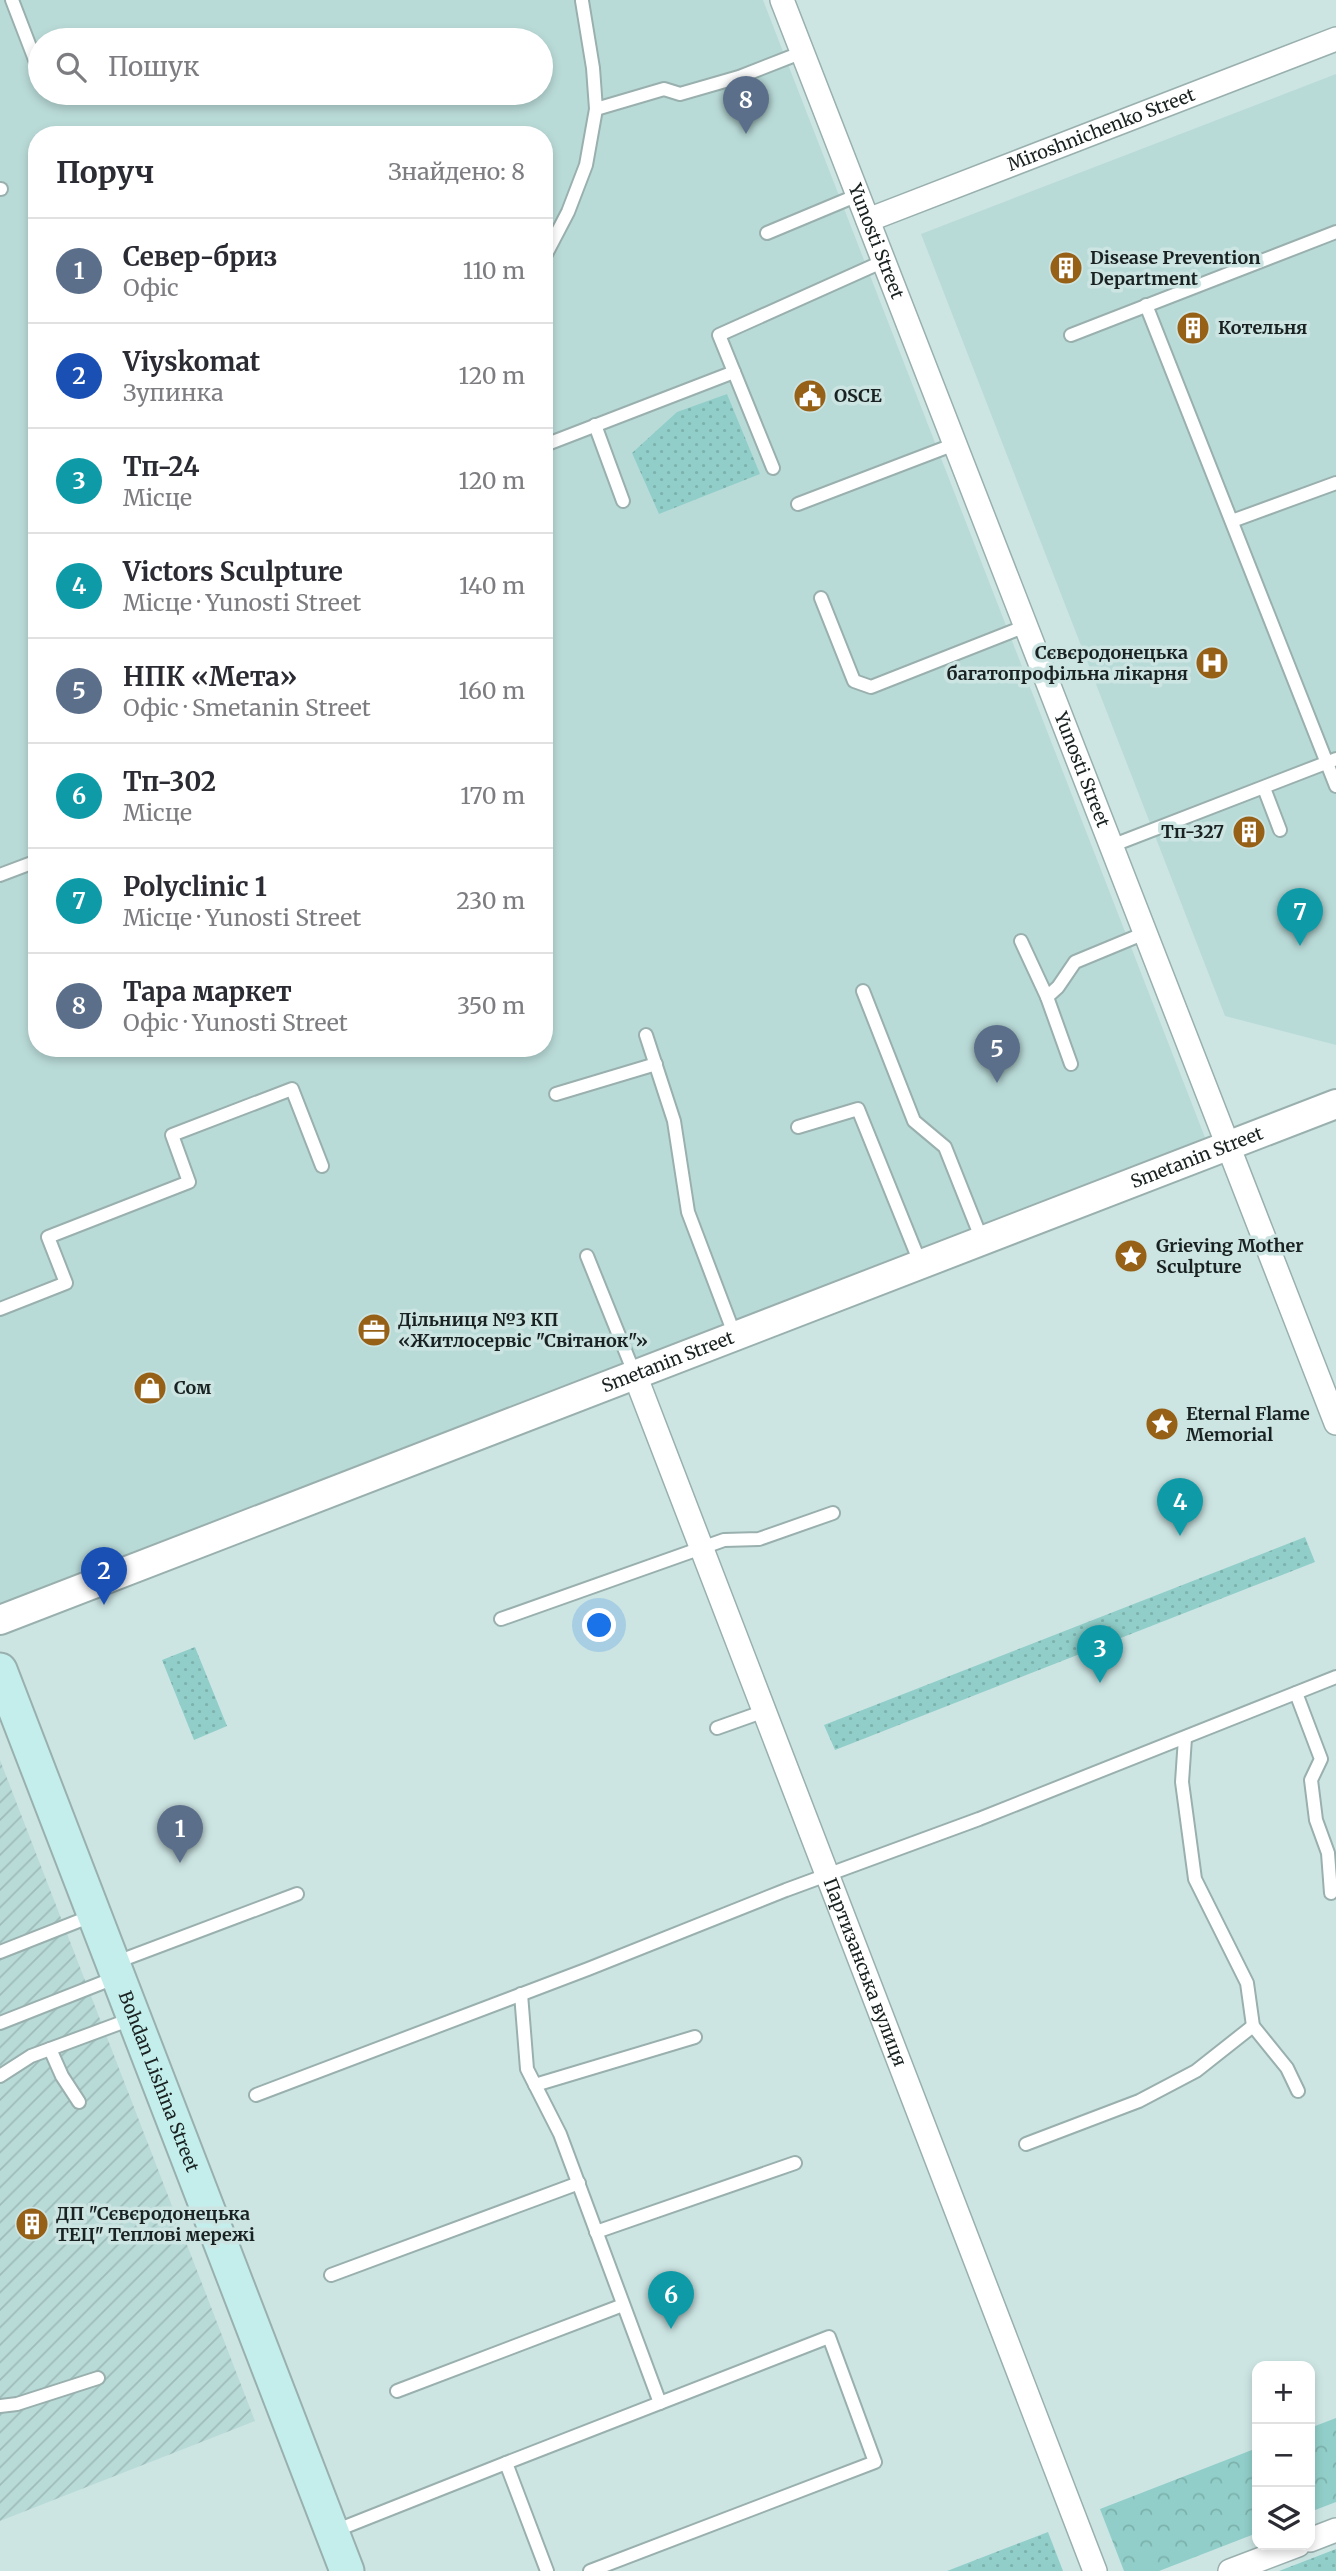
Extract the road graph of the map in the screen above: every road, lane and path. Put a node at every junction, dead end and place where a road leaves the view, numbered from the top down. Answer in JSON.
{"nodes":[{"id":1,"x":12,"y":0,"type":"edge"},
{"id":2,"x":782,"y":0,"type":"edge"},
{"id":3,"x":582,"y":1,"type":"edge"},
{"id":4,"x":1336,"y":39,"type":"edge"},
{"id":5,"x":28,"y":42,"type":"edge"},
{"id":6,"x":803,"y":52,"type":"junction"},
{"id":7,"x":596,"y":109,"type":"junction"},
{"id":8,"x":858,"y":195,"type":"junction"},
{"id":9,"x":868,"y":220,"type":"junction"},
{"id":10,"x":1336,"y":232,"type":"edge"},
{"id":11,"x":767,"y":233,"type":"dead end"},
{"id":12,"x":553,"y":241,"type":"edge"},
{"id":13,"x":884,"y":261,"type":"junction"},
{"id":14,"x":1146,"y":305,"type":"junction"},
{"id":15,"x":1071,"y":335,"type":"dead end"},
{"id":16,"x":734,"y":372,"type":"junction"},
{"id":17,"x":595,"y":425,"type":"junction"},
{"id":18,"x":553,"y":442,"type":"edge"},
{"id":19,"x":955,"y":444,"type":"junction"},
{"id":20,"x":773,"y":468,"type":"dead end"},
{"id":21,"x":1336,"y":483,"type":"edge"},
{"id":22,"x":623,"y":501,"type":"dead end"},
{"id":23,"x":798,"y":504,"type":"dead end"},
{"id":24,"x":1232,"y":522,"type":"junction"},
{"id":25,"x":821,"y":598,"type":"dead end"},
{"id":26,"x":1026,"y":625,"type":"junction"},
{"id":27,"x":1331,"y":761,"type":"edge"},
{"id":28,"x":1336,"y":786,"type":"edge"},
{"id":29,"x":1264,"y":788,"type":"junction"},
{"id":30,"x":1280,"y":830,"type":"dead end"},
{"id":31,"x":1111,"y":846,"type":"junction"},
{"id":32,"x":28,"y":864,"type":"edge"},
{"id":33,"x":0,"y":875,"type":"edge"},
{"id":34,"x":1146,"y":933,"type":"junction"},
{"id":35,"x":1021,"y":941,"type":"dead end"},
{"id":36,"x":863,"y":992,"type":"dead end"},
{"id":37,"x":1047,"y":997,"type":"junction"},
{"id":38,"x":646,"y":1035,"type":"dead end"},
{"id":39,"x":656,"y":1064,"type":"junction"},
{"id":40,"x":1071,"y":1064,"type":"dead end"},
{"id":41,"x":556,"y":1094,"type":"dead end"},
{"id":42,"x":1336,"y":1104,"type":"edge"},
{"id":43,"x":798,"y":1127,"type":"dead end"},
{"id":44,"x":1229,"y":1146,"type":"junction"},
{"id":45,"x":322,"y":1166,"type":"dead end"},
{"id":46,"x":982,"y":1241,"type":"junction"},
{"id":47,"x":587,"y":1256,"type":"dead end"},
{"id":48,"x":921,"y":1265,"type":"junction"},
{"id":49,"x":0,"y":1309,"type":"edge"},
{"id":50,"x":735,"y":1336,"type":"junction"},
{"id":51,"x":635,"y":1375,"type":"junction"},
{"id":52,"x":1336,"y":1423,"type":"edge"},
{"id":53,"x":833,"y":1513,"type":"dead end"},
{"id":54,"x":702,"y":1548,"type":"junction"},
{"id":55,"x":501,"y":1619,"type":"dead end"},
{"id":56,"x":0,"y":1620,"type":"edge"},
{"id":57,"x":0,"y":1670,"type":"edge"},
{"id":58,"x":1336,"y":1677,"type":"edge"},
{"id":59,"x":1296,"y":1693,"type":"junction"},
{"id":60,"x":765,"y":1710,"type":"junction"},
{"id":61,"x":717,"y":1728,"type":"dead end"},
{"id":62,"x":1185,"y":1738,"type":"junction"},
{"id":63,"x":828,"y":1875,"type":"junction"},
{"id":64,"x":1331,"y":1893,"type":"dead end"},
{"id":65,"x":297,"y":1894,"type":"dead end"},
{"id":66,"x":94,"y":1915,"type":"junction"},
{"id":67,"x":0,"y":1952,"type":"edge"},
{"id":68,"x":115,"y":1970,"type":"junction"},
{"id":69,"x":521,"y":1994,"type":"junction"},
{"id":70,"x":134,"y":2018,"type":"junction"},
{"id":71,"x":0,"y":2023,"type":"edge"},
{"id":72,"x":1253,"y":2026,"type":"junction"},
{"id":73,"x":695,"y":2038,"type":"dead end"},
{"id":74,"x":50,"y":2049,"type":"junction"},
{"id":75,"x":0,"y":2076,"type":"edge"},
{"id":76,"x":535,"y":2085,"type":"junction"},
{"id":77,"x":1298,"y":2091,"type":"dead end"},
{"id":78,"x":256,"y":2095,"type":"dead end"},
{"id":79,"x":79,"y":2102,"type":"dead end"},
{"id":80,"x":1026,"y":2144,"type":"dead end"},
{"id":81,"x":795,"y":2163,"type":"dead end"},
{"id":82,"x":579,"y":2183,"type":"junction"},
{"id":83,"x":597,"y":2232,"type":"junction"},
{"id":84,"x":331,"y":2275,"type":"dead end"},
{"id":85,"x":623,"y":2305,"type":"junction"},
{"id":86,"x":98,"y":2378,"type":"dead end"},
{"id":87,"x":397,"y":2391,"type":"dead end"},
{"id":88,"x":660,"y":2403,"type":"junction"},
{"id":89,"x":0,"y":2406,"type":"edge"},
{"id":90,"x":506,"y":2463,"type":"junction"},
{"id":91,"x":1336,"y":2530,"type":"edge"},
{"id":92,"x":332,"y":2532,"type":"junction"},
{"id":93,"x":1315,"y":2538,"type":"edge"},
{"id":94,"x":1285,"y":2550,"type":"edge"},
{"id":95,"x":347,"y":2571,"type":"edge"},
{"id":96,"x":547,"y":2571,"type":"edge"},
{"id":97,"x":590,"y":2571,"type":"edge"},
{"id":98,"x":1096,"y":2571,"type":"edge"},
{"id":99,"x":1230,"y":2571,"type":"edge"}],
"edges":[{"from":1,"to":5,"type":"lane"},
{"from":2,"to":6,"type":"street","name":"Yunosti Street"},
{"from":3,"to":7,"type":"lane"},
{"from":4,"to":9,"type":"street","name":"Miroshnichenko Street"},
{"from":6,"to":7,"type":"lane"},
{"from":6,"to":8,"type":"street","name":"Yunosti Street"},
{"from":7,"to":12,"type":"lane"},
{"from":8,"to":9,"type":"street","name":"Yunosti Street"},
{"from":8,"to":11,"type":"lane"},
{"from":9,"to":13,"type":"street","name":"Yunosti Street"},
{"from":10,"to":14,"type":"lane"},
{"from":13,"to":16,"type":"lane"},
{"from":13,"to":19,"type":"street","name":"Yunosti Street"},
{"from":14,"to":15,"type":"lane"},
{"from":14,"to":24,"type":"lane"},
{"from":16,"to":17,"type":"lane"},
{"from":16,"to":20,"type":"lane"},
{"from":17,"to":18,"type":"lane"},
{"from":17,"to":22,"type":"lane"},
{"from":19,"to":23,"type":"lane"},
{"from":19,"to":26,"type":"street","name":"Yunosti Street"},
{"from":21,"to":24,"type":"lane"},
{"from":24,"to":27,"type":"lane"},
{"from":25,"to":26,"type":"lane"},
{"from":26,"to":31,"type":"street","name":"Yunosti Street"},
{"from":27,"to":28,"type":"lane"},
{"from":27,"to":29,"type":"lane"},
{"from":29,"to":30,"type":"lane"},
{"from":29,"to":31,"type":"lane"},
{"from":31,"to":34,"type":"street","name":"Yunosti Street"},
{"from":32,"to":33,"type":"lane"},
{"from":34,"to":37,"type":"lane"},
{"from":34,"to":44,"type":"street","name":"Yunosti Street"},
{"from":35,"to":37,"type":"lane"},
{"from":36,"to":46,"type":"lane"},
{"from":37,"to":40,"type":"lane"},
{"from":38,"to":39,"type":"lane"},
{"from":39,"to":41,"type":"lane"},
{"from":39,"to":50,"type":"lane"},
{"from":42,"to":44,"type":"street","name":"Smetanin Street"},
{"from":43,"to":48,"type":"lane"},
{"from":44,"to":46,"type":"street","name":"Smetanin Street"},
{"from":44,"to":52,"type":"street","name":"Yunosti Street"},
{"from":45,"to":49,"type":"lane"},
{"from":46,"to":48,"type":"street","name":"Smetanin Street"},
{"from":47,"to":51,"type":"lane"},
{"from":48,"to":50,"type":"street","name":"Smetanin Street"},
{"from":50,"to":51,"type":"street","name":"Smetanin Street"},
{"from":51,"to":54,"type":"street","name":"Партизанська вулиця"},
{"from":51,"to":56,"type":"street","name":"Smetanin Street"},
{"from":53,"to":54,"type":"lane"},
{"from":54,"to":55,"type":"lane"},
{"from":54,"to":60,"type":"street","name":"Партизанська вулиця"},
{"from":57,"to":66,"type":"main road","name":"Bohdan Lishina Street"},
{"from":58,"to":59,"type":"lane"},
{"from":59,"to":62,"type":"lane"},
{"from":59,"to":64,"type":"lane"},
{"from":60,"to":61,"type":"lane"},
{"from":60,"to":63,"type":"street","name":"Партизанська вулиця"},
{"from":62,"to":63,"type":"lane"},
{"from":62,"to":72,"type":"lane"},
{"from":63,"to":69,"type":"lane"},
{"from":63,"to":98,"type":"street","name":"Партизанська вулиця"},
{"from":65,"to":68,"type":"lane"},
{"from":66,"to":67,"type":"lane"},
{"from":66,"to":68,"type":"main road","name":"Bohdan Lishina Street"},
{"from":68,"to":70,"type":"main road","name":"Bohdan Lishina Street"},
{"from":68,"to":71,"type":"lane"},
{"from":69,"to":76,"type":"lane"},
{"from":69,"to":78,"type":"lane"},
{"from":70,"to":74,"type":"lane"},
{"from":70,"to":92,"type":"main road","name":"Bohdan Lishina Street"},
{"from":72,"to":77,"type":"lane"},
{"from":72,"to":80,"type":"lane"},
{"from":73,"to":76,"type":"lane"},
{"from":74,"to":75,"type":"lane"},
{"from":74,"to":79,"type":"lane"},
{"from":76,"to":82,"type":"lane"},
{"from":81,"to":83,"type":"lane"},
{"from":82,"to":83,"type":"lane"},
{"from":82,"to":84,"type":"lane"},
{"from":83,"to":85,"type":"lane"},
{"from":85,"to":87,"type":"lane"},
{"from":85,"to":88,"type":"lane"},
{"from":86,"to":89,"type":"lane"},
{"from":88,"to":90,"type":"lane"},
{"from":88,"to":97,"type":"lane"},
{"from":90,"to":92,"type":"lane"},
{"from":90,"to":96,"type":"lane"},
{"from":91,"to":93,"type":"street"},
{"from":92,"to":95,"type":"main road","name":"Bohdan Lishina Street"},
{"from":94,"to":99,"type":"street"}]}
